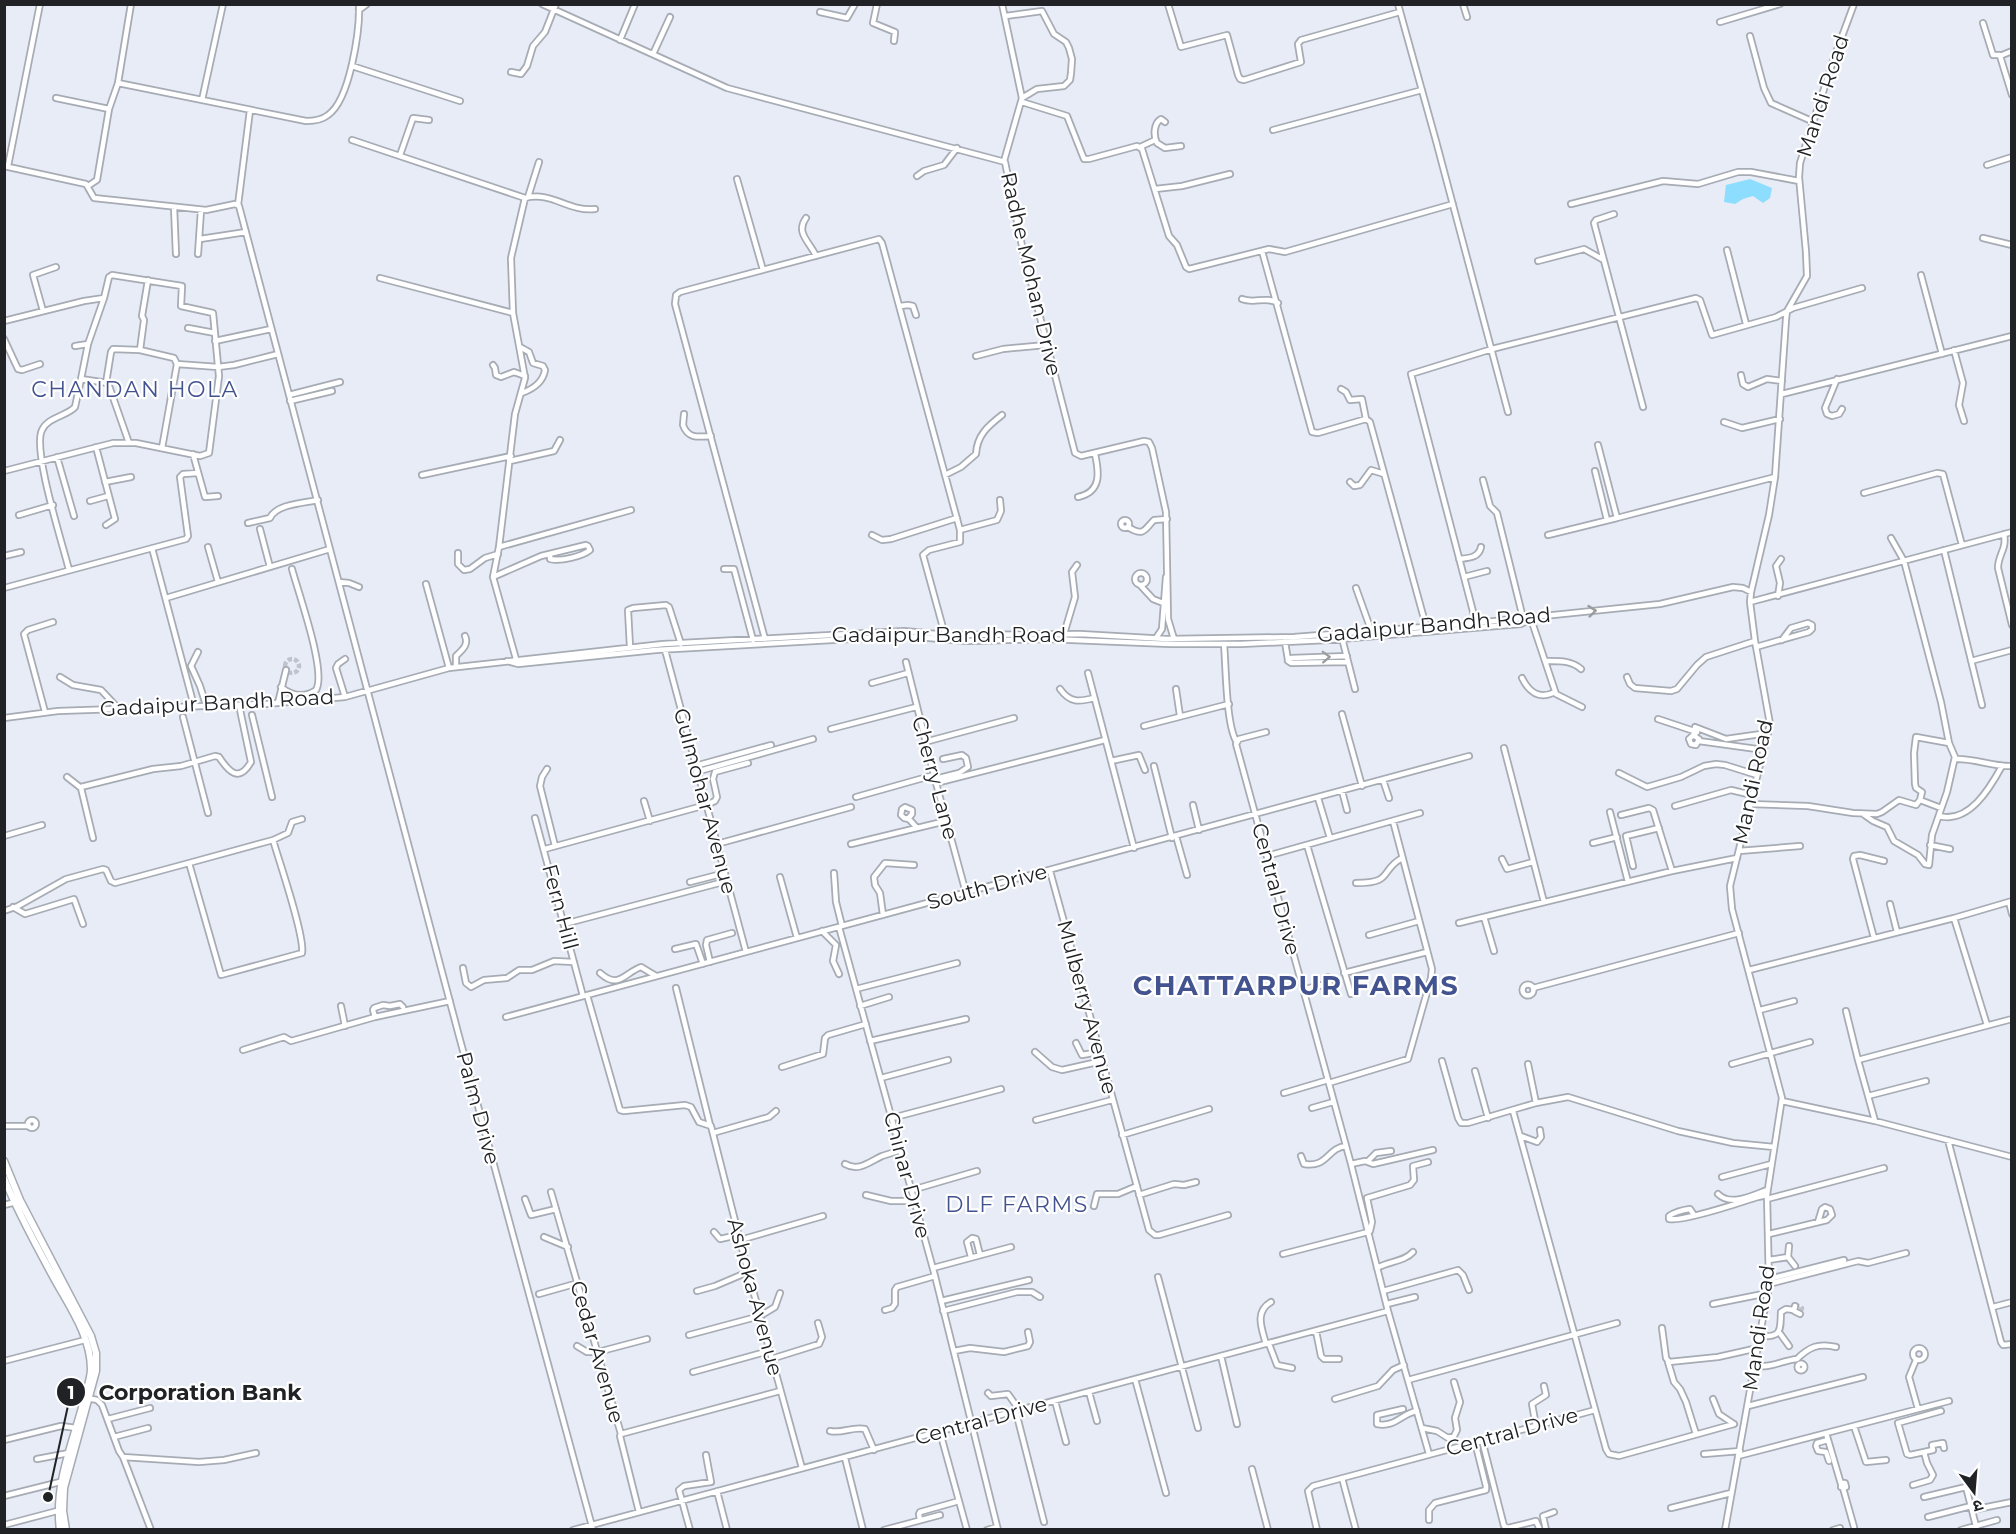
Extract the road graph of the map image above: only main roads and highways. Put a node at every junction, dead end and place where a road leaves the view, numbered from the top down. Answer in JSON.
{"nodes":[{"id":1,"x":4,"y":1161,"type":"edge"},
{"id":2,"x":4,"y":1178,"type":"edge"},
{"id":3,"x":18,"y":1201,"type":"junction"},
{"id":4,"x":87,"y":1398,"type":"junction"},
{"id":5,"x":60,"y":1530,"type":"edge"},
{"id":6,"x":66,"y":1530,"type":"edge"}],
"edges":[{"from":1,"to":3,"type":"main road"},
{"from":2,"to":3,"type":"main road"},
{"from":3,"to":4,"type":"main road"},
{"from":3,"to":4,"type":"main road"},
{"from":4,"to":5,"type":"main road"},
{"from":4,"to":6,"type":"main road"}]}
